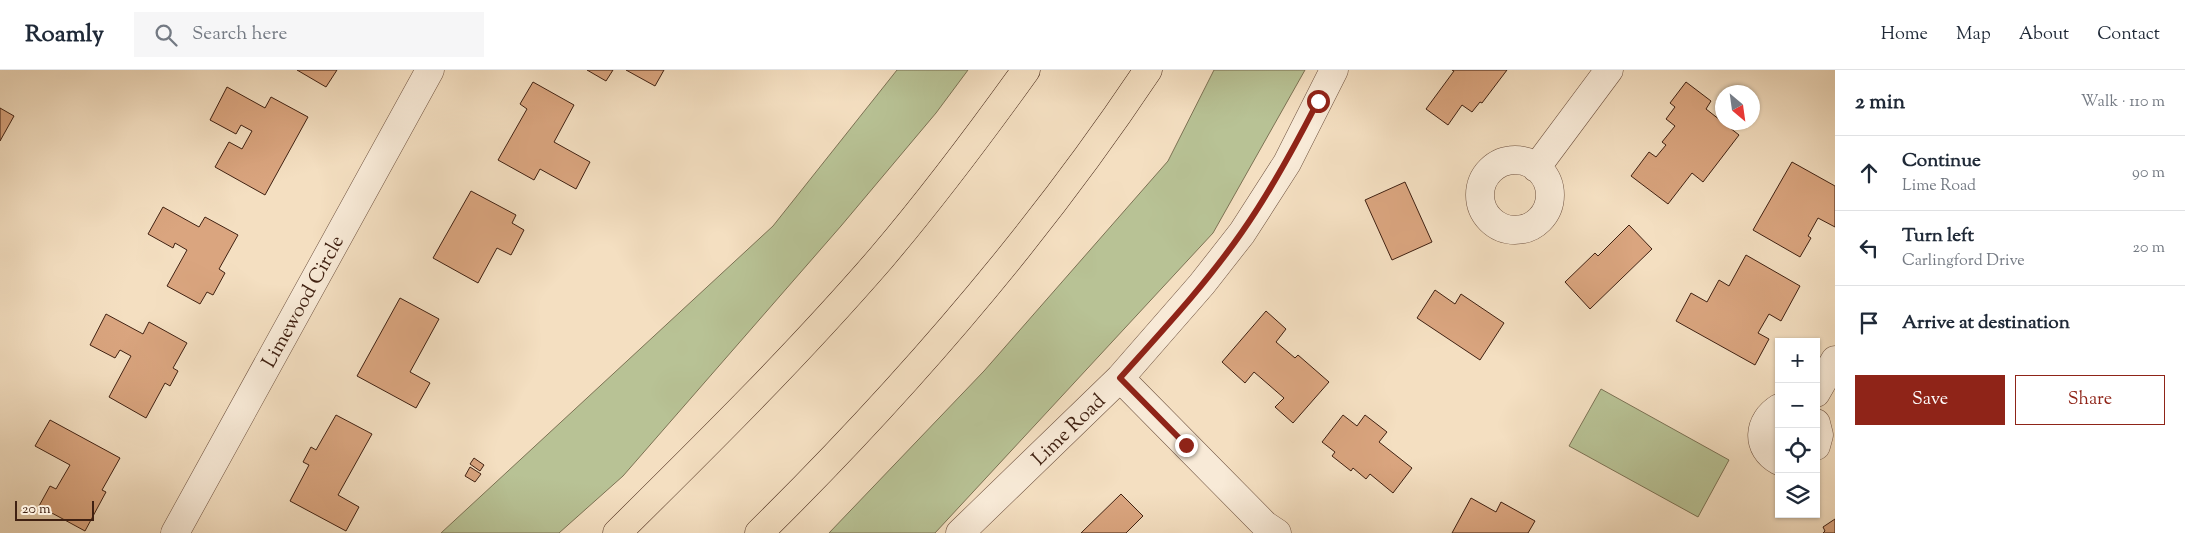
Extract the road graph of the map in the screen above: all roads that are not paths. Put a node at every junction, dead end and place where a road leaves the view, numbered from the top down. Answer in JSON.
{"nodes":[{"id":1,"x":430,"y":70,"type":"edge"},
{"id":2,"x":1026,"y":70,"type":"edge"},
{"id":3,"x":1148,"y":70,"type":"edge"},
{"id":4,"x":1334,"y":70,"type":"edge"},
{"id":5,"x":1609,"y":70,"type":"edge"},
{"id":6,"x":1536,"y":168,"type":"dead end"},
{"id":7,"x":1835,"y":360,"type":"edge"},
{"id":8,"x":1120,"y":378,"type":"junction"},
{"id":9,"x":1820,"y":385,"type":"edge"},
{"id":10,"x":1775,"y":411,"type":"edge"},
{"id":11,"x":1775,"y":458,"type":"edge"},
{"id":12,"x":175,"y":533,"type":"edge"},
{"id":13,"x":616,"y":533,"type":"edge"},
{"id":14,"x":758,"y":533,"type":"edge"},
{"id":15,"x":960,"y":533,"type":"edge"},
{"id":16,"x":1277,"y":533,"type":"edge"}],
"edges":[{"from":1,"to":12,"type":"street","name":"Limewood Circle"},
{"from":2,"to":13,"type":"highway"},
{"from":3,"to":14,"type":"highway"},
{"from":4,"to":8,"type":"street","name":"Lime Road"},
{"from":5,"to":6,"type":"street"},
{"from":7,"to":9,"type":"street"},
{"from":8,"to":15,"type":"street","name":"Lime Road"},
{"from":8,"to":16,"type":"street"},
{"from":10,"to":11,"type":"street"}]}
